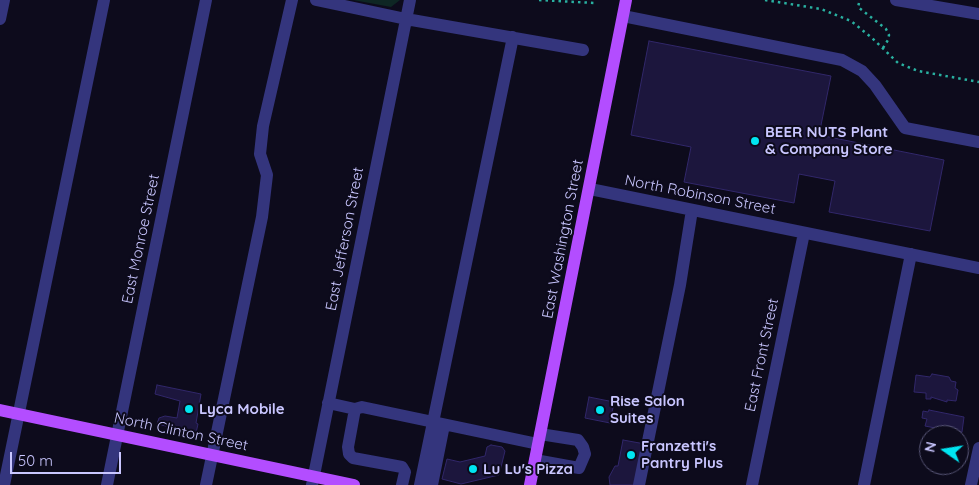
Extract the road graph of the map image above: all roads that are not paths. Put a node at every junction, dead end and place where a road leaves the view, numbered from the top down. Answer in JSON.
{"nodes":[{"id":1,"x":4,"y":0,"type":"edge"},
{"id":2,"x":104,"y":0,"type":"edge"},
{"id":3,"x":206,"y":0,"type":"edge"},
{"id":4,"x":292,"y":0,"type":"edge"},
{"id":5,"x":316,"y":0,"type":"edge"},
{"id":6,"x":410,"y":0,"type":"edge"},
{"id":7,"x":626,"y":0,"type":"edge"},
{"id":8,"x":896,"y":0,"type":"edge"},
{"id":9,"x":946,"y":4,"type":"edge"},
{"id":10,"x":979,"y":14,"type":"edge"},
{"id":11,"x":623,"y":16,"type":"junction"},
{"id":12,"x":0,"y":19,"type":"edge"},
{"id":13,"x":406,"y":19,"type":"junction"},
{"id":14,"x":513,"y":37,"type":"junction"},
{"id":15,"x":583,"y":50,"type":"dead end"},
{"id":16,"x":979,"y":142,"type":"edge"},
{"id":17,"x":590,"y":189,"type":"junction"},
{"id":18,"x":692,"y":210,"type":"junction"},
{"id":19,"x":804,"y":233,"type":"junction"},
{"id":20,"x":911,"y":254,"type":"junction"},
{"id":21,"x":979,"y":268,"type":"edge"},
{"id":22,"x":328,"y":404,"type":"junction"},
{"id":23,"x":355,"y":409,"type":"junction"},
{"id":24,"x":0,"y":410,"type":"edge"},
{"id":25,"x":19,"y":414,"type":"junction"},
{"id":26,"x":438,"y":424,"type":"junction"},
{"id":27,"x":118,"y":435,"type":"junction"},
{"id":28,"x":539,"y":439,"type":"junction"},
{"id":29,"x":979,"y":448,"type":"edge"},
{"id":30,"x":212,"y":455,"type":"junction"},
{"id":31,"x":535,"y":460,"type":"junction"},
{"id":32,"x":313,"y":481,"type":"edge"},
{"id":33,"x":4,"y":485,"type":"edge"},
{"id":34,"x":108,"y":485,"type":"edge"},
{"id":35,"x":206,"y":485,"type":"edge"},
{"id":36,"x":354,"y":485,"type":"edge"},
{"id":37,"x":402,"y":485,"type":"edge"},
{"id":38,"x":420,"y":485,"type":"edge"},
{"id":39,"x":432,"y":485,"type":"edge"},
{"id":40,"x":530,"y":485,"type":"edge"},
{"id":41,"x":639,"y":485,"type":"edge"},
{"id":42,"x":752,"y":485,"type":"edge"},
{"id":43,"x":864,"y":485,"type":"edge"},
{"id":44,"x":971,"y":485,"type":"edge"}],
"edges":[{"from":1,"to":12,"type":"street"},
{"from":2,"to":25,"type":"street"},
{"from":3,"to":27,"type":"street","name":"East Monroe Street"},
{"from":4,"to":30,"type":"street"},
{"from":5,"to":13,"type":"street"},
{"from":6,"to":13,"type":"street","name":"East Jefferson Street"},
{"from":7,"to":11,"type":"main road","name":"East Washington Street"},
{"from":8,"to":9,"type":"street"},
{"from":9,"to":10,"type":"street"},
{"from":11,"to":16,"type":"street"},
{"from":11,"to":17,"type":"main road","name":"East Washington Street"},
{"from":13,"to":14,"type":"street"},
{"from":13,"to":22,"type":"street","name":"East Jefferson Street"},
{"from":14,"to":15,"type":"street"},
{"from":14,"to":26,"type":"street"},
{"from":17,"to":18,"type":"street","name":"North Robinson Street"},
{"from":17,"to":28,"type":"main road","name":"East Washington Street"},
{"from":18,"to":19,"type":"street","name":"North Robinson Street"},
{"from":18,"to":41,"type":"street"},
{"from":19,"to":20,"type":"street","name":"North Robinson Street"},
{"from":19,"to":42,"type":"street","name":"East Front Street"},
{"from":20,"to":21,"type":"street","name":"North Robinson Street"},
{"from":20,"to":43,"type":"street"},
{"from":22,"to":23,"type":"street"},
{"from":22,"to":32,"type":"street","name":"East Jefferson Street"},
{"from":23,"to":26,"type":"street"},
{"from":23,"to":37,"type":"street"},
{"from":24,"to":25,"type":"main road","name":"North Clinton Street"},
{"from":25,"to":27,"type":"main road","name":"North Clinton Street"},
{"from":25,"to":33,"type":"street"},
{"from":26,"to":28,"type":"street"},
{"from":26,"to":38,"type":"street"},
{"from":26,"to":39,"type":"street"},
{"from":27,"to":30,"type":"main road","name":"North Clinton Street"},
{"from":27,"to":34,"type":"street","name":"East Monroe Street"},
{"from":28,"to":31,"type":"main road","name":"East Washington Street"},
{"from":28,"to":31,"type":"street"},
{"from":29,"to":44,"type":"street"},
{"from":30,"to":32,"type":"main road","name":"North Clinton Street"},
{"from":30,"to":35,"type":"street"},
{"from":31,"to":40,"type":"main road","name":"East Washington Street"},
{"from":32,"to":36,"type":"main road","name":"North Clinton Street"}]}
